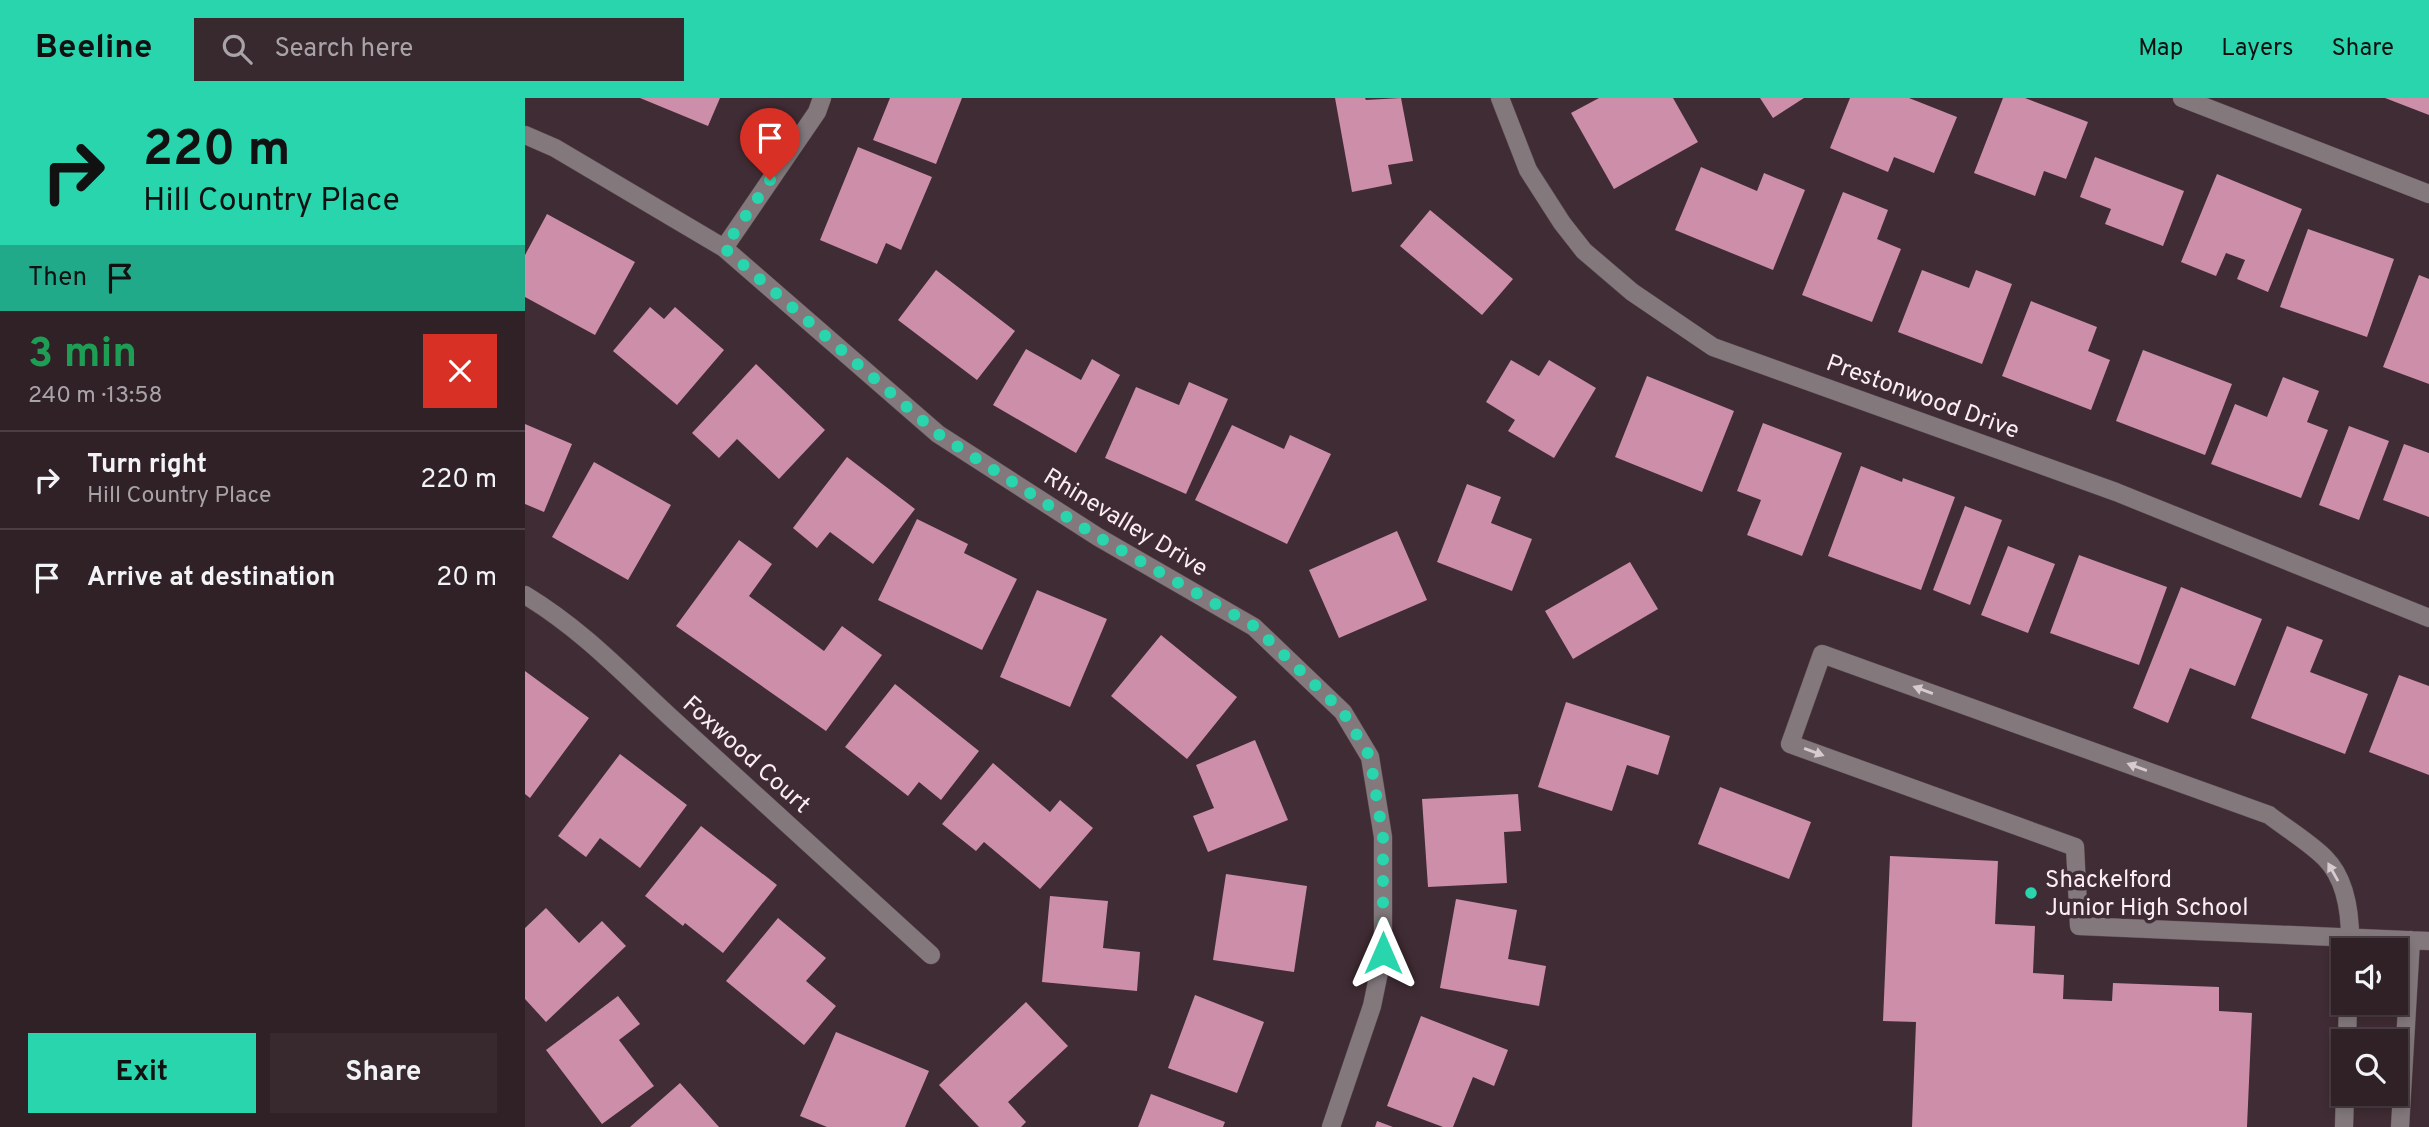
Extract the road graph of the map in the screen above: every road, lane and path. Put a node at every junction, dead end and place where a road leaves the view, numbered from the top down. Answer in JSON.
{"nodes":[{"id":1,"x":822,"y":98,"type":"edge"},
{"id":2,"x":1500,"y":98,"type":"edge"},
{"id":3,"x":2182,"y":98,"type":"edge"},
{"id":4,"x":525,"y":135,"type":"edge"},
{"id":5,"x":2429,"y":194,"type":"edge"},
{"id":6,"x":724,"y":248,"type":"junction"},
{"id":7,"x":525,"y":595,"type":"edge"},
{"id":8,"x":2429,"y":618,"type":"edge"},
{"id":9,"x":2420,"y":940,"type":"edge"},
{"id":10,"x":2350,"y":943,"type":"edge"},
{"id":11,"x":931,"y":954,"type":"dead end"},
{"id":12,"x":2345,"y":1106,"type":"edge"},
{"id":13,"x":1331,"y":1127,"type":"edge"},
{"id":14,"x":2344,"y":1127,"type":"edge"},
{"id":15,"x":2400,"y":1127,"type":"edge"}],
"edges":[{"from":1,"to":6,"type":"street"},
{"from":2,"to":8,"type":"street","name":"Prestonwood Drive"},
{"from":3,"to":5,"type":"street"},
{"from":4,"to":6,"type":"street","name":"Rhinevalley Drive"},
{"from":6,"to":13,"type":"street","name":"Rhinevalley Drive"},
{"from":7,"to":11,"type":"street","name":"Foxwood Court"},
{"from":9,"to":15,"type":"street"},
{"from":10,"to":10,"type":"street","one_way":true},
{"from":12,"to":14,"type":"street"}]}
